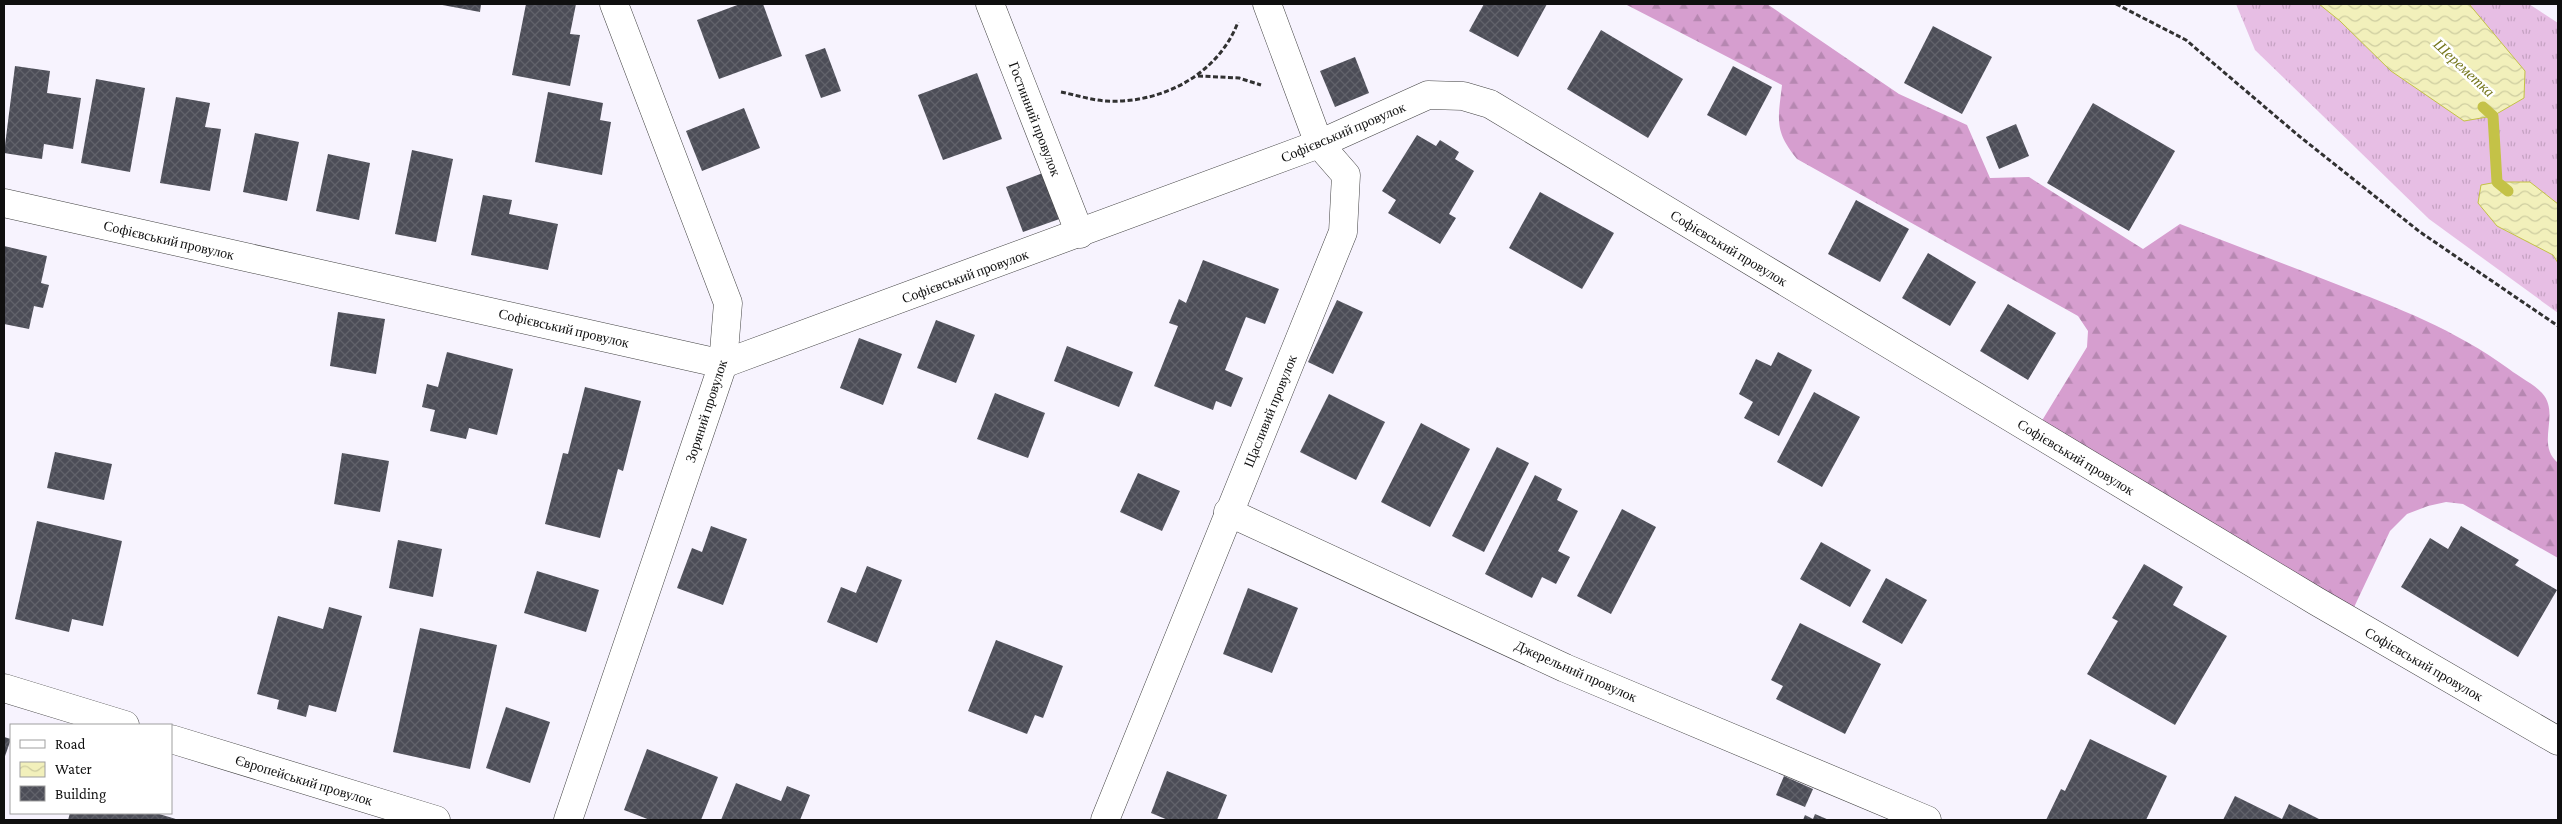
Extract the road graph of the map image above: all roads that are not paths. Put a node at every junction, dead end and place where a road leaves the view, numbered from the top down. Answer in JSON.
{"nodes":[{"id":1,"x":614,"y":4,"type":"edge"},
{"id":2,"x":990,"y":4,"type":"edge"},
{"id":3,"x":1267,"y":4,"type":"edge"},
{"id":4,"x":1319,"y":144,"type":"junction"},
{"id":5,"x":4,"y":203,"type":"edge"},
{"id":6,"x":1080,"y":234,"type":"junction"},
{"id":7,"x":723,"y":364,"type":"junction"},
{"id":8,"x":1228,"y":512,"type":"junction"},
{"id":9,"x":4,"y":688,"type":"edge"},
{"id":10,"x":122,"y":724,"type":"edge"},
{"id":11,"x":172,"y":739,"type":"edge"},
{"id":12,"x":2558,"y":741,"type":"edge"},
{"id":13,"x":1912,"y":817,"type":"edge"},
{"id":14,"x":436,"y":820,"type":"edge"},
{"id":15,"x":568,"y":820,"type":"edge"},
{"id":16,"x":1104,"y":820,"type":"edge"}],
"edges":[{"from":1,"to":7,"type":"street","name":"Зоряний провулок"},
{"from":2,"to":6,"type":"street","name":"Гостинний провулок"},
{"from":3,"to":4,"type":"street","name":"Щасливий провулок"},
{"from":4,"to":6,"type":"street","name":"Софієвський провулок"},
{"from":4,"to":8,"type":"street","name":"Щасливий провулок"},
{"from":4,"to":12,"type":"street","name":"Софієвський провулок"},
{"from":5,"to":7,"type":"street","name":"Софієвський провулок"},
{"from":6,"to":7,"type":"street","name":"Софієвський провулок"},
{"from":7,"to":15,"type":"street","name":"Зоряний провулок"},
{"from":8,"to":13,"type":"street","name":"Джерельний провулок"},
{"from":8,"to":16,"type":"street","name":"Щасливий провулок"},
{"from":9,"to":10,"type":"street"},
{"from":11,"to":14,"type":"street","name":"Європейський провулок"}]}
